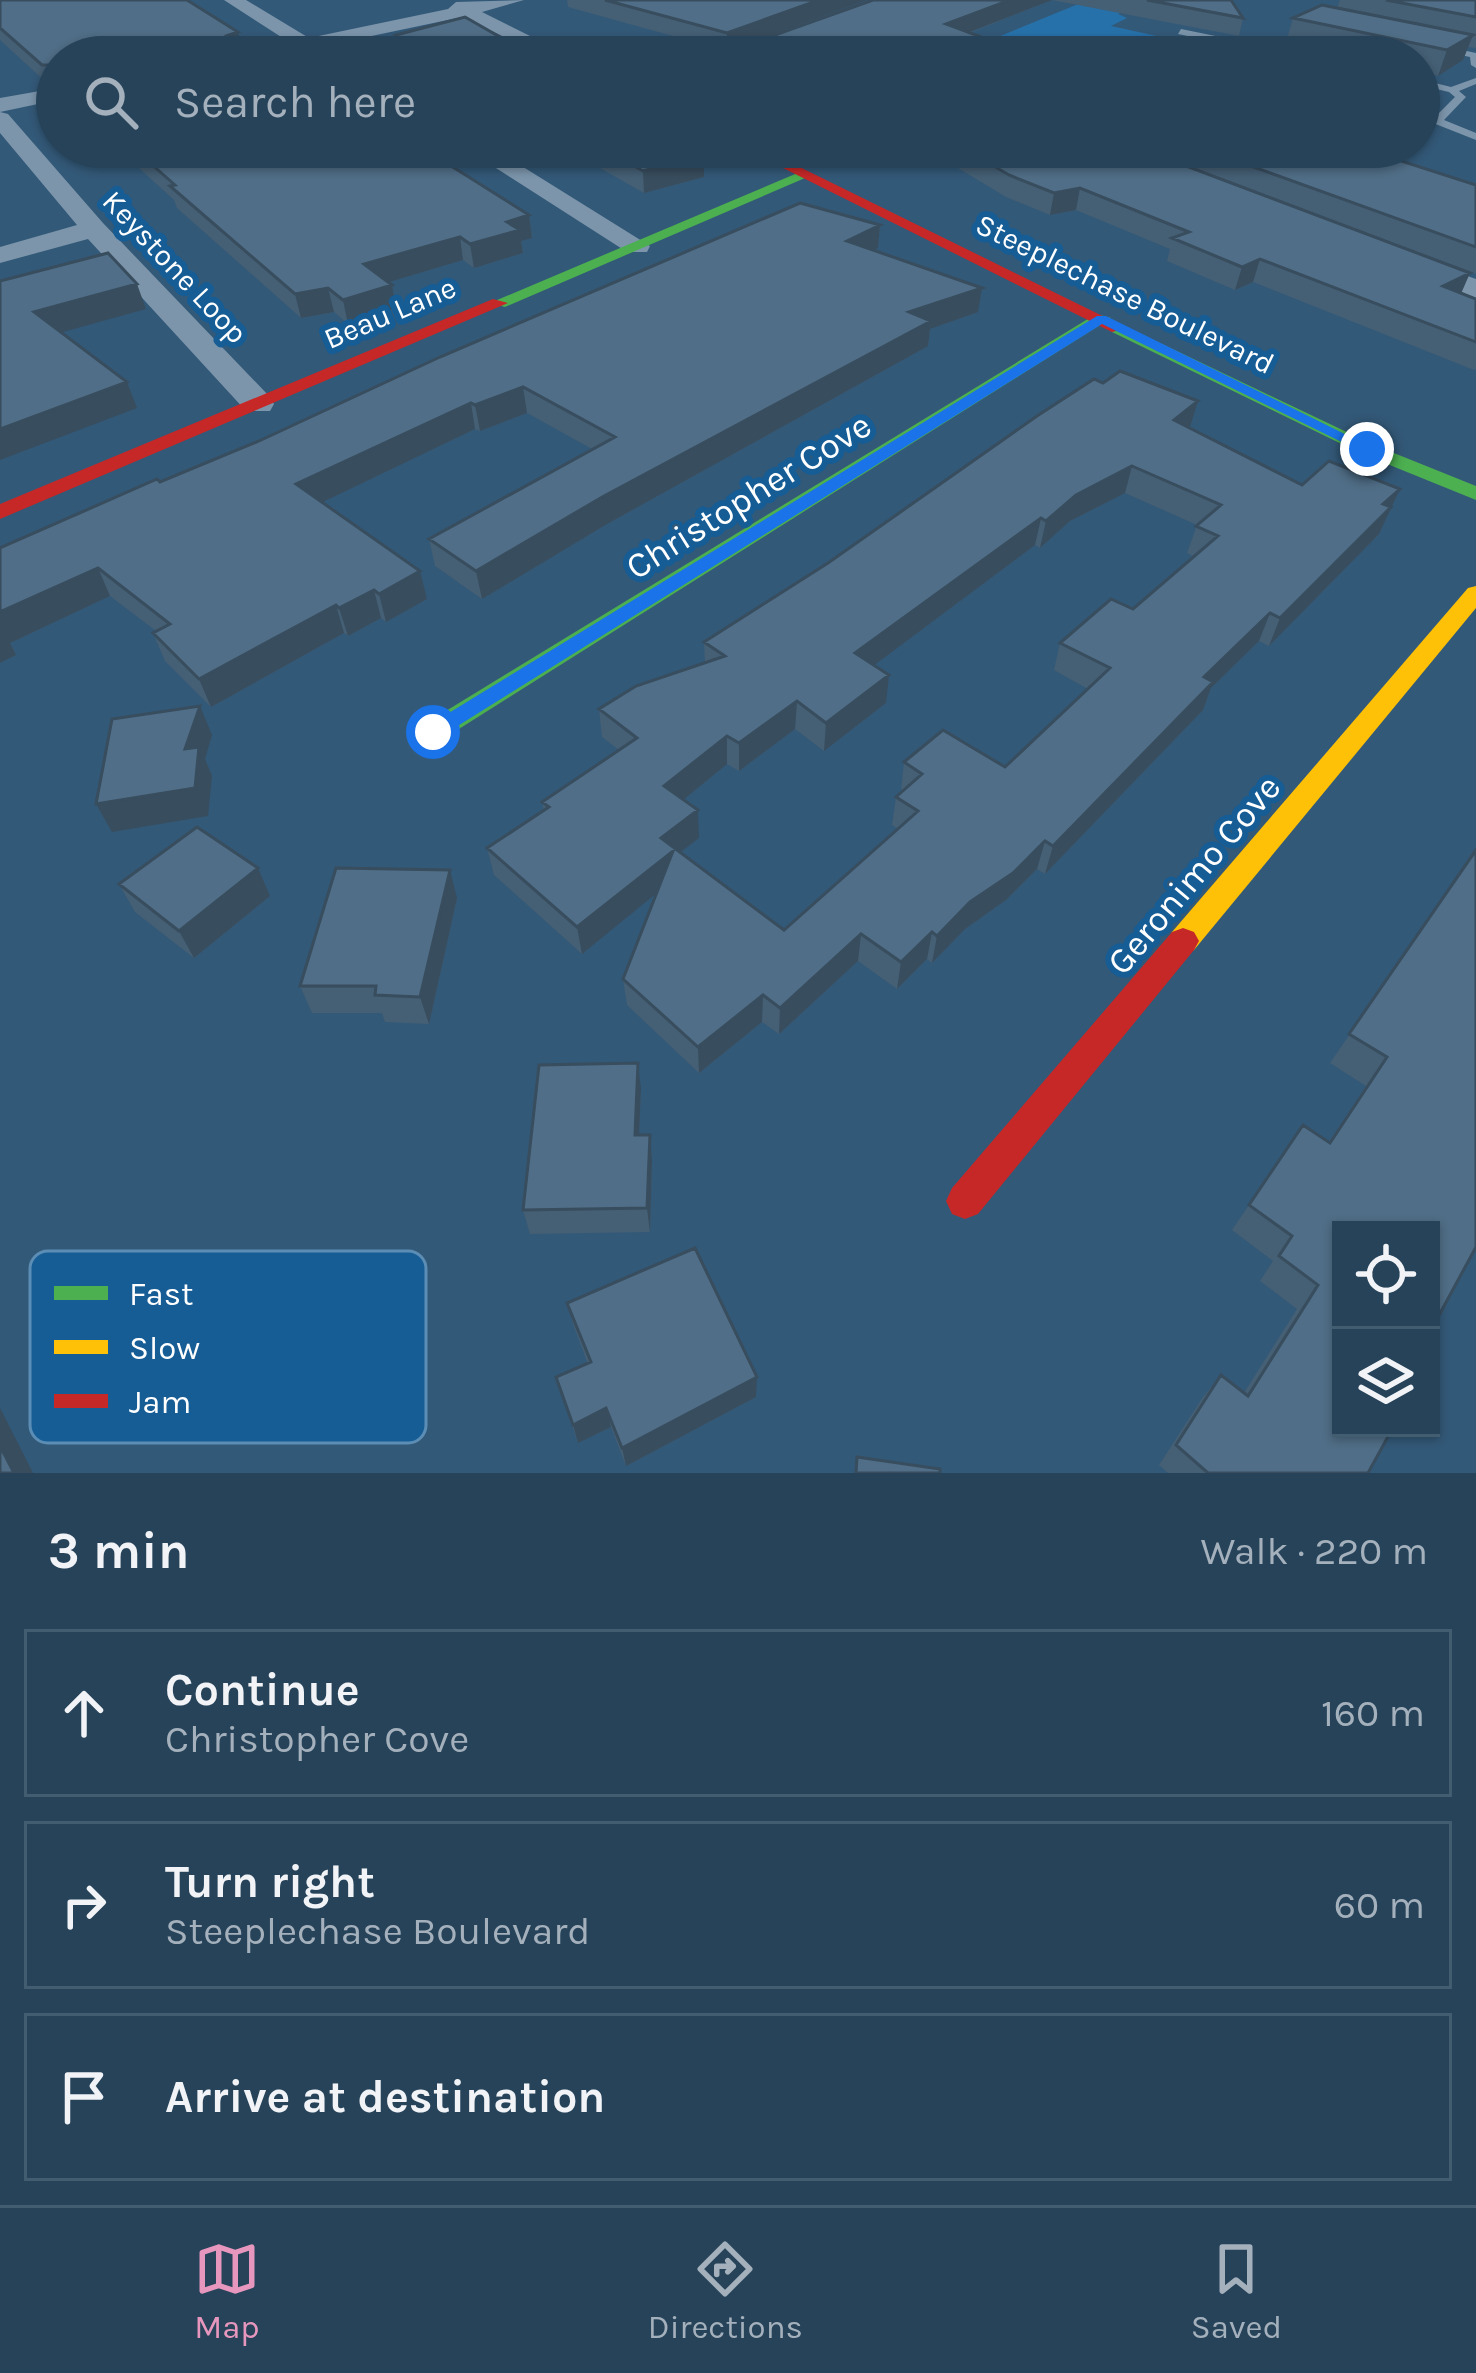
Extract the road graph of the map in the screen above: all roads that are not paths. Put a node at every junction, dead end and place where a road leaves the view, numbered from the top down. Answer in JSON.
{"nodes":[{"id":1,"x":233,"y":0,"type":"edge"},
{"id":2,"x":442,"y":0,"type":"edge"},
{"id":3,"x":514,"y":0,"type":"edge"},
{"id":4,"x":897,"y":0,"type":"edge"},
{"id":5,"x":469,"y":13,"type":"junction"},
{"id":6,"x":1181,"y":32,"type":"edge"},
{"id":7,"x":293,"y":36,"type":"edge"},
{"id":8,"x":353,"y":36,"type":"edge"},
{"id":9,"x":518,"y":36,"type":"edge"},
{"id":10,"x":794,"y":36,"type":"edge"},
{"id":11,"x":1204,"y":36,"type":"edge"},
{"id":12,"x":1440,"y":49,"type":"edge"},
{"id":13,"x":1475,"y":58,"type":"edge"},
{"id":14,"x":1476,"y":81,"type":"edge"},
{"id":15,"x":1440,"y":87,"type":"edge"},
{"id":16,"x":1452,"y":90,"type":"junction"},
{"id":17,"x":36,"y":98,"type":"edge"},
{"id":18,"x":0,"y":105,"type":"edge"},
{"id":19,"x":1440,"y":118,"type":"edge"},
{"id":20,"x":0,"y":119,"type":"edge"},
{"id":21,"x":1440,"y":122,"type":"edge"},
{"id":22,"x":1476,"y":136,"type":"edge"},
{"id":23,"x":36,"y":162,"type":"edge"},
{"id":24,"x":41,"y":168,"type":"edge"},
{"id":25,"x":509,"y":168,"type":"edge"},
{"id":26,"x":791,"y":168,"type":"edge"},
{"id":27,"x":805,"y":175,"type":"junction"},
{"id":28,"x":94,"y":230,"type":"junction"},
{"id":29,"x":637,"y":246,"type":"junction"},
{"id":30,"x":0,"y":255,"type":"edge"},
{"id":31,"x":1388,"y":255,"type":"edge"},
{"id":32,"x":1476,"y":289,"type":"edge"},
{"id":33,"x":1102,"y":318,"type":"junction"},
{"id":34,"x":258,"y":404,"type":"junction"},
{"id":35,"x":1476,"y":494,"type":"edge"},
{"id":36,"x":0,"y":512,"type":"edge"},
{"id":37,"x":1476,"y":593,"type":"edge"},
{"id":38,"x":433,"y":732,"type":"dead end"},
{"id":39,"x":965,"y":1201,"type":"dead end"}],
"edges":[{"from":1,"to":7,"type":"street"},
{"from":2,"to":5,"type":"street"},
{"from":3,"to":5,"type":"street"},
{"from":4,"to":10,"type":"street"},
{"from":5,"to":8,"type":"street"},
{"from":5,"to":9,"type":"street"},
{"from":6,"to":11,"type":"lane"},
{"from":12,"to":13,"type":"lane"},
{"from":14,"to":16,"type":"lane"},
{"from":15,"to":16,"type":"lane"},
{"from":16,"to":19,"type":"lane"},
{"from":17,"to":18,"type":"street"},
{"from":20,"to":23,"type":"street","name":"Keystone Loop"},
{"from":21,"to":22,"type":"lane"},
{"from":24,"to":28,"type":"street","name":"Keystone Loop"},
{"from":25,"to":29,"type":"street"},
{"from":26,"to":27,"type":"street","name":"Steeplechase Boulevard"},
{"from":27,"to":29,"type":"street","name":"Beau Lane"},
{"from":27,"to":33,"type":"street","name":"Steeplechase Boulevard"},
{"from":28,"to":30,"type":"street"},
{"from":28,"to":34,"type":"street","name":"Keystone Loop"},
{"from":29,"to":34,"type":"street","name":"Beau Lane"},
{"from":31,"to":32,"type":"street"},
{"from":33,"to":35,"type":"street","name":"Steeplechase Boulevard"},
{"from":33,"to":38,"type":"street","name":"Christopher Cove"},
{"from":34,"to":36,"type":"street","name":"Beau Lane"},
{"from":37,"to":39,"type":"street","name":"Geronimo Cove"}]}
